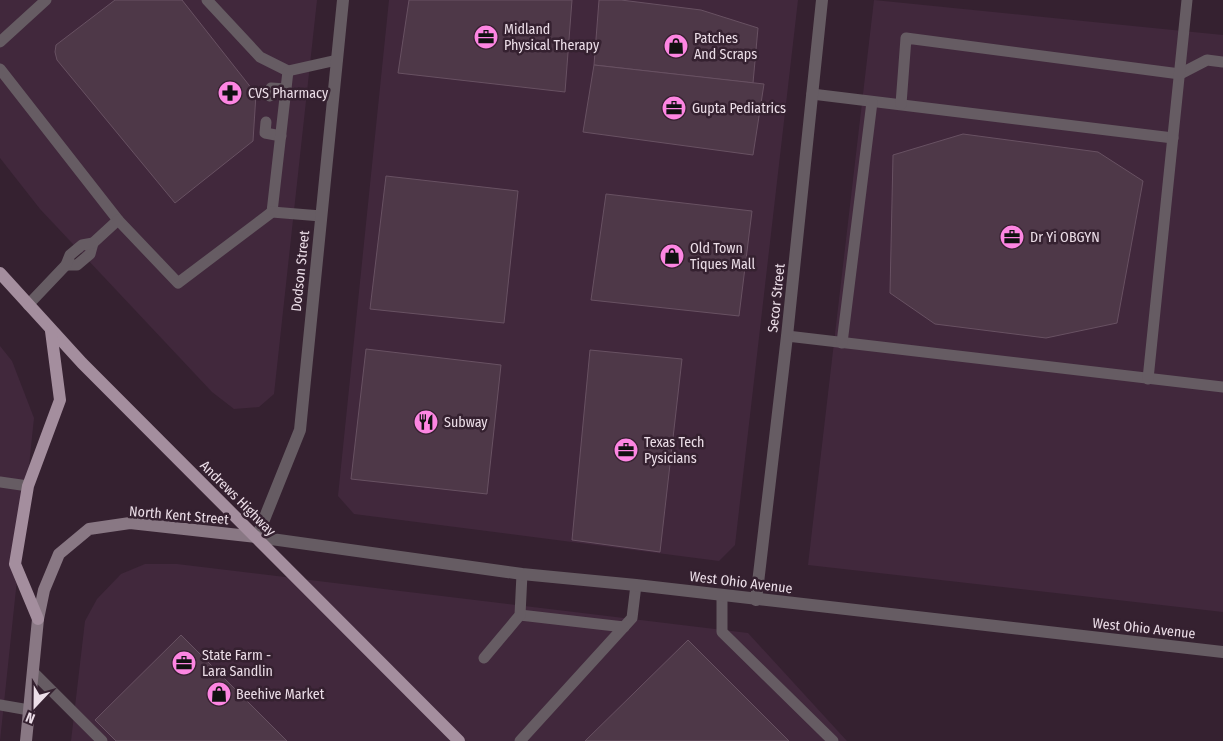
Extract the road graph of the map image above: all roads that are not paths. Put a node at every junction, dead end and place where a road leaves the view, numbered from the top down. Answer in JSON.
{"nodes":[{"id":1,"x":46,"y":0,"type":"edge"},
{"id":2,"x":207,"y":0,"type":"edge"},
{"id":3,"x":342,"y":0,"type":"edge"},
{"id":4,"x":822,"y":0,"type":"edge"},
{"id":5,"x":1187,"y":0,"type":"edge"},
{"id":6,"x":0,"y":42,"type":"edge"},
{"id":7,"x":337,"y":60,"type":"junction"},
{"id":8,"x":1223,"y":62,"type":"edge"},
{"id":9,"x":0,"y":69,"type":"edge"},
{"id":10,"x":288,"y":71,"type":"junction"},
{"id":11,"x":1180,"y":74,"type":"junction"},
{"id":12,"x":286,"y":89,"type":"junction"},
{"id":13,"x":812,"y":94,"type":"junction"},
{"id":14,"x":270,"y":96,"type":"dead end"},
{"id":15,"x":872,"y":102,"type":"junction"},
{"id":16,"x":901,"y":104,"type":"junction"},
{"id":17,"x":266,"y":122,"type":"dead end"},
{"id":18,"x":281,"y":136,"type":"junction"},
{"id":19,"x":1173,"y":138,"type":"junction"},
{"id":20,"x":272,"y":212,"type":"junction"},
{"id":21,"x":321,"y":216,"type":"junction"},
{"id":22,"x":118,"y":220,"type":"junction"},
{"id":23,"x":0,"y":273,"type":"edge"},
{"id":24,"x":28,"y":305,"type":"junction"},
{"id":25,"x":51,"y":331,"type":"junction"},
{"id":26,"x":787,"y":336,"type":"junction"},
{"id":27,"x":842,"y":342,"type":"junction"},
{"id":28,"x":1148,"y":379,"type":"junction"},
{"id":29,"x":1223,"y":387,"type":"edge"},
{"id":30,"x":0,"y":482,"type":"edge"},
{"id":31,"x":28,"y":486,"type":"junction"},
{"id":32,"x":257,"y":537,"type":"junction"},
{"id":33,"x":522,"y":574,"type":"junction"},
{"id":34,"x":636,"y":584,"type":"junction"},
{"id":35,"x":722,"y":596,"type":"junction"},
{"id":36,"x":756,"y":600,"type":"junction"},
{"id":37,"x":520,"y":615,"type":"junction"},
{"id":38,"x":38,"y":620,"type":"junction"},
{"id":39,"x":624,"y":627,"type":"junction"},
{"id":40,"x":1223,"y":652,"type":"edge"},
{"id":41,"x":484,"y":658,"type":"dead end"},
{"id":42,"x":33,"y":672,"type":"junction"},
{"id":43,"x":0,"y":705,"type":"edge"},
{"id":44,"x":29,"y":710,"type":"junction"},
{"id":45,"x":26,"y":741,"type":"edge"},
{"id":46,"x":102,"y":741,"type":"edge"},
{"id":47,"x":459,"y":741,"type":"edge"},
{"id":48,"x":520,"y":741,"type":"edge"},
{"id":49,"x":833,"y":741,"type":"edge"}],
"edges":[{"from":1,"to":6,"type":"lane"},
{"from":2,"to":10,"type":"lane"},
{"from":3,"to":7,"type":"street","name":"Dodson Street"},
{"from":4,"to":13,"type":"street","name":"Secor Street"},
{"from":5,"to":11,"type":"lane"},
{"from":7,"to":10,"type":"lane"},
{"from":7,"to":21,"type":"street","name":"Dodson Street"},
{"from":8,"to":11,"type":"lane"},
{"from":9,"to":22,"type":"lane"},
{"from":10,"to":12,"type":"lane"},
{"from":11,"to":16,"type":"lane"},
{"from":11,"to":19,"type":"lane"},
{"from":12,"to":14,"type":"lane"},
{"from":12,"to":18,"type":"lane"},
{"from":13,"to":15,"type":"lane"},
{"from":13,"to":26,"type":"street","name":"Secor Street"},
{"from":15,"to":16,"type":"lane"},
{"from":15,"to":27,"type":"lane"},
{"from":16,"to":19,"type":"lane"},
{"from":17,"to":18,"type":"lane"},
{"from":18,"to":20,"type":"lane"},
{"from":19,"to":28,"type":"lane"},
{"from":20,"to":21,"type":"lane"},
{"from":20,"to":22,"type":"lane"},
{"from":21,"to":32,"type":"street","name":"Dodson Street"},
{"from":22,"to":24,"type":"lane"},
{"from":23,"to":24,"type":"main road","name":"Andrews Highway"},
{"from":24,"to":25,"type":"main road","name":"Andrews Highway"},
{"from":25,"to":31,"type":"main road"},
{"from":25,"to":32,"type":"main road","name":"Andrews Highway"},
{"from":26,"to":27,"type":"lane"},
{"from":26,"to":36,"type":"street","name":"Secor Street"},
{"from":27,"to":28,"type":"lane"},
{"from":28,"to":29,"type":"lane"},
{"from":30,"to":31,"type":"lane"},
{"from":31,"to":38,"type":"main road"},
{"from":32,"to":33,"type":"street","name":"West Ohio Avenue"},
{"from":32,"to":38,"type":"main road","name":"North Kent Street"},
{"from":32,"to":47,"type":"main road","name":"Andrews Highway"},
{"from":33,"to":34,"type":"street","name":"West Ohio Avenue"},
{"from":33,"to":37,"type":"lane"},
{"from":34,"to":35,"type":"street","name":"West Ohio Avenue"},
{"from":34,"to":39,"type":"lane"},
{"from":35,"to":36,"type":"street","name":"West Ohio Avenue"},
{"from":35,"to":49,"type":"lane"},
{"from":36,"to":40,"type":"street","name":"West Ohio Avenue"},
{"from":37,"to":39,"type":"lane"},
{"from":37,"to":41,"type":"lane"},
{"from":38,"to":42,"type":"main road","name":"North Kent Street"},
{"from":39,"to":48,"type":"lane"},
{"from":42,"to":44,"type":"main road","name":"North Kent Street"},
{"from":42,"to":46,"type":"lane"},
{"from":43,"to":44,"type":"lane"},
{"from":44,"to":45,"type":"main road","name":"North Kent Street"}]}
